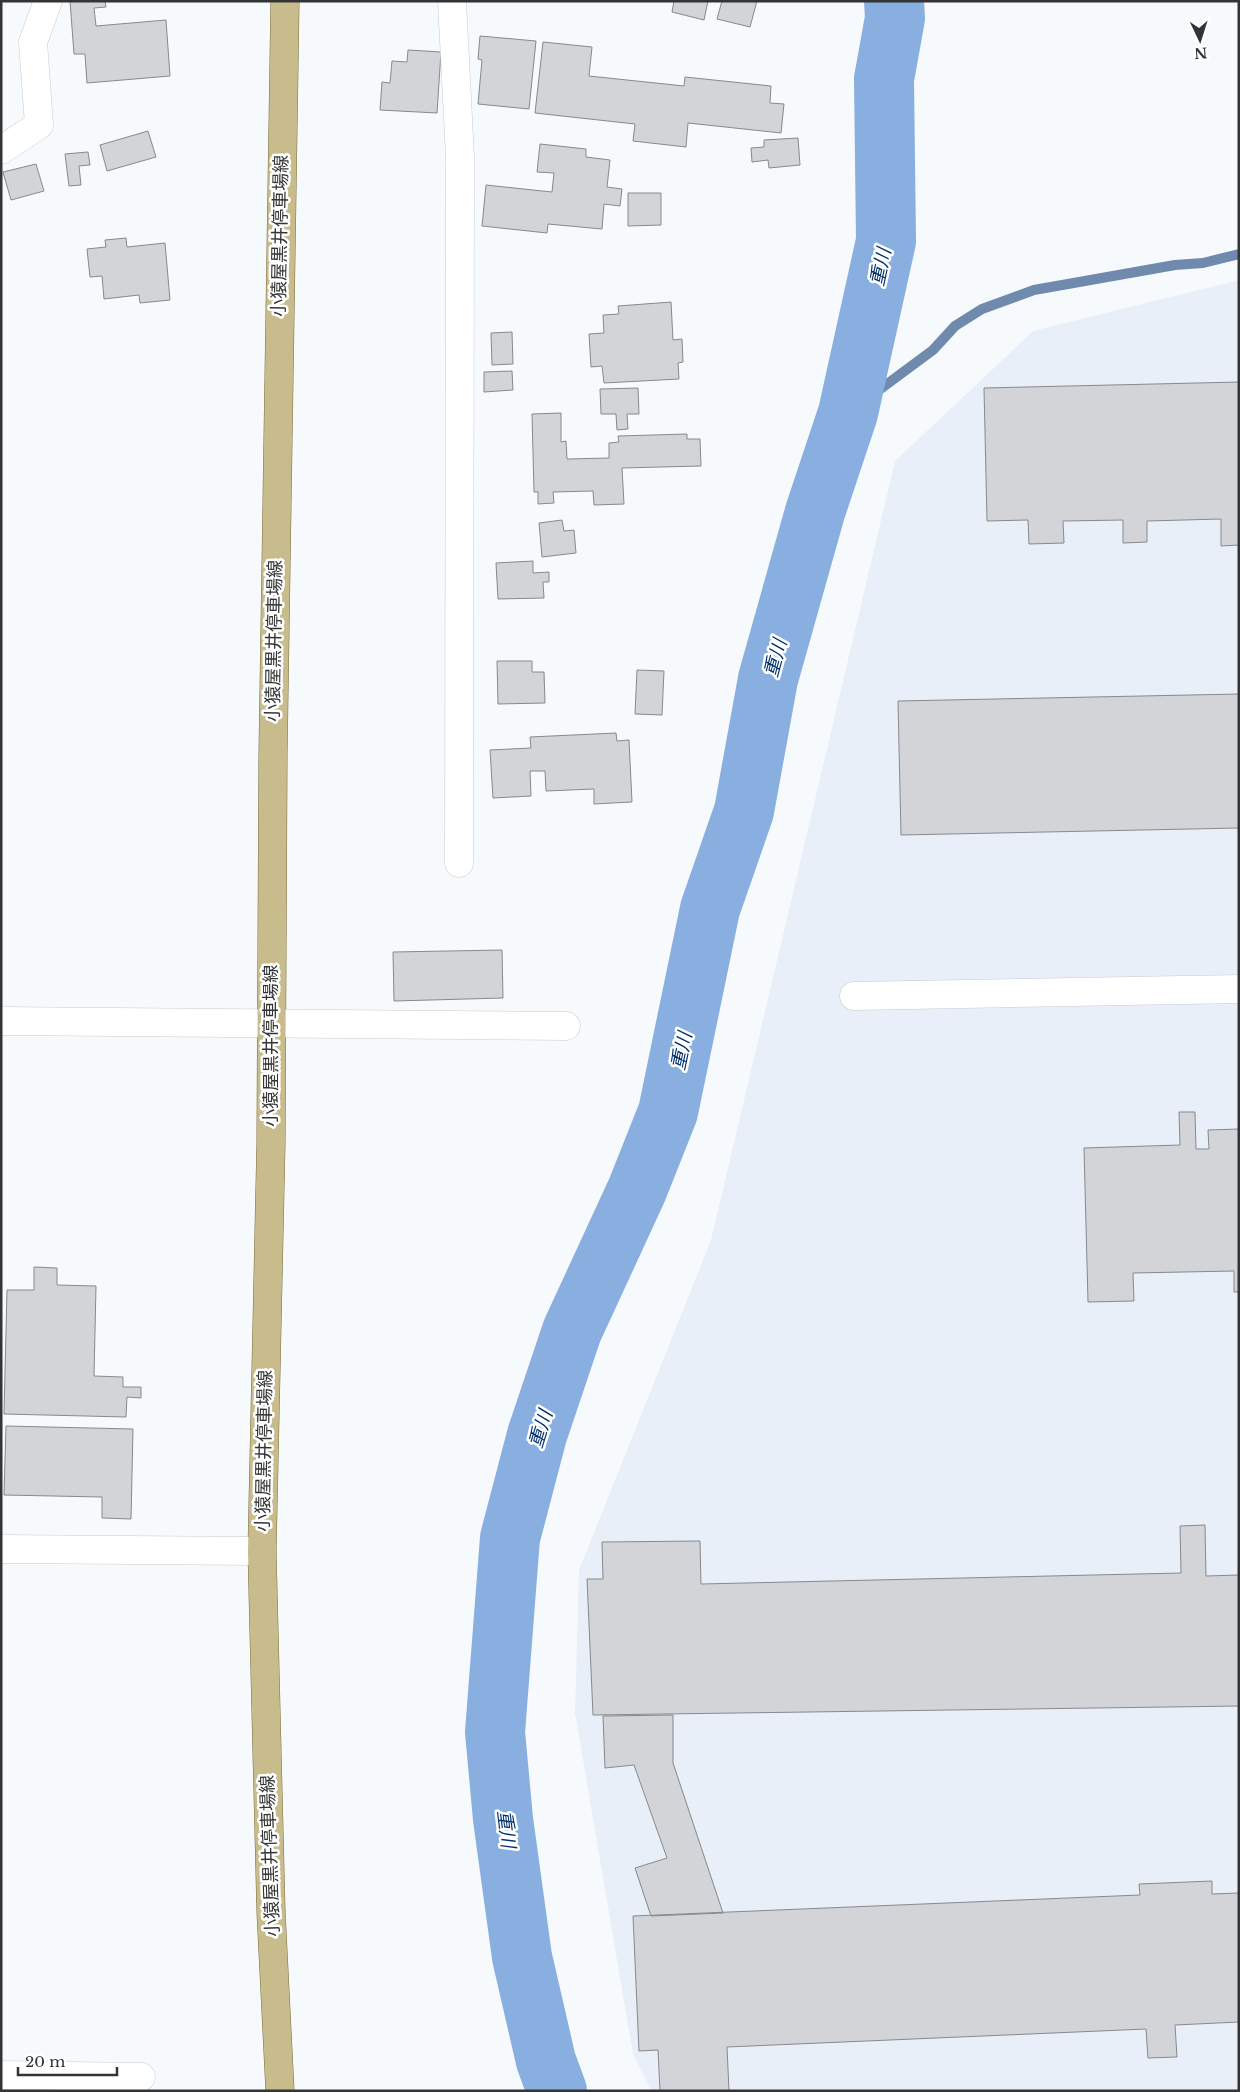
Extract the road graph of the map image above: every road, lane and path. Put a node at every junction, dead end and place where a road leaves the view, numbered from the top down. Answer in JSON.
{"nodes":[{"id":1,"x":48,"y":1,"type":"edge"},
{"id":2,"x":285,"y":1,"type":"edge"},
{"id":3,"x":452,"y":1,"type":"edge"},
{"id":4,"x":1,"y":150,"type":"edge"},
{"id":5,"x":459,"y":863,"type":"dead end"},
{"id":6,"x":1239,"y":989,"type":"edge"},
{"id":7,"x":854,"y":996,"type":"dead end"},
{"id":8,"x":1,"y":1021,"type":"edge"},
{"id":9,"x":272,"y":1023,"type":"junction"},
{"id":10,"x":566,"y":1026,"type":"dead end"},
{"id":11,"x":1,"y":1549,"type":"edge"},
{"id":12,"x":262,"y":1551,"type":"junction"},
{"id":13,"x":1,"y":2075,"type":"edge"},
{"id":14,"x":141,"y":2077,"type":"dead end"},
{"id":15,"x":280,"y":2091,"type":"edge"}],
"edges":[{"from":1,"to":4,"type":"street"},
{"from":2,"to":9,"type":"main road","name":"小猿屋黒井停車場線"},
{"from":3,"to":5,"type":"street"},
{"from":6,"to":7,"type":"street"},
{"from":8,"to":9,"type":"street"},
{"from":9,"to":10,"type":"street"},
{"from":9,"to":12,"type":"main road","name":"小猿屋黒井停車場線"},
{"from":11,"to":12,"type":"street"},
{"from":12,"to":15,"type":"main road","name":"小猿屋黒井停車場線"},
{"from":13,"to":14,"type":"street"}]}
